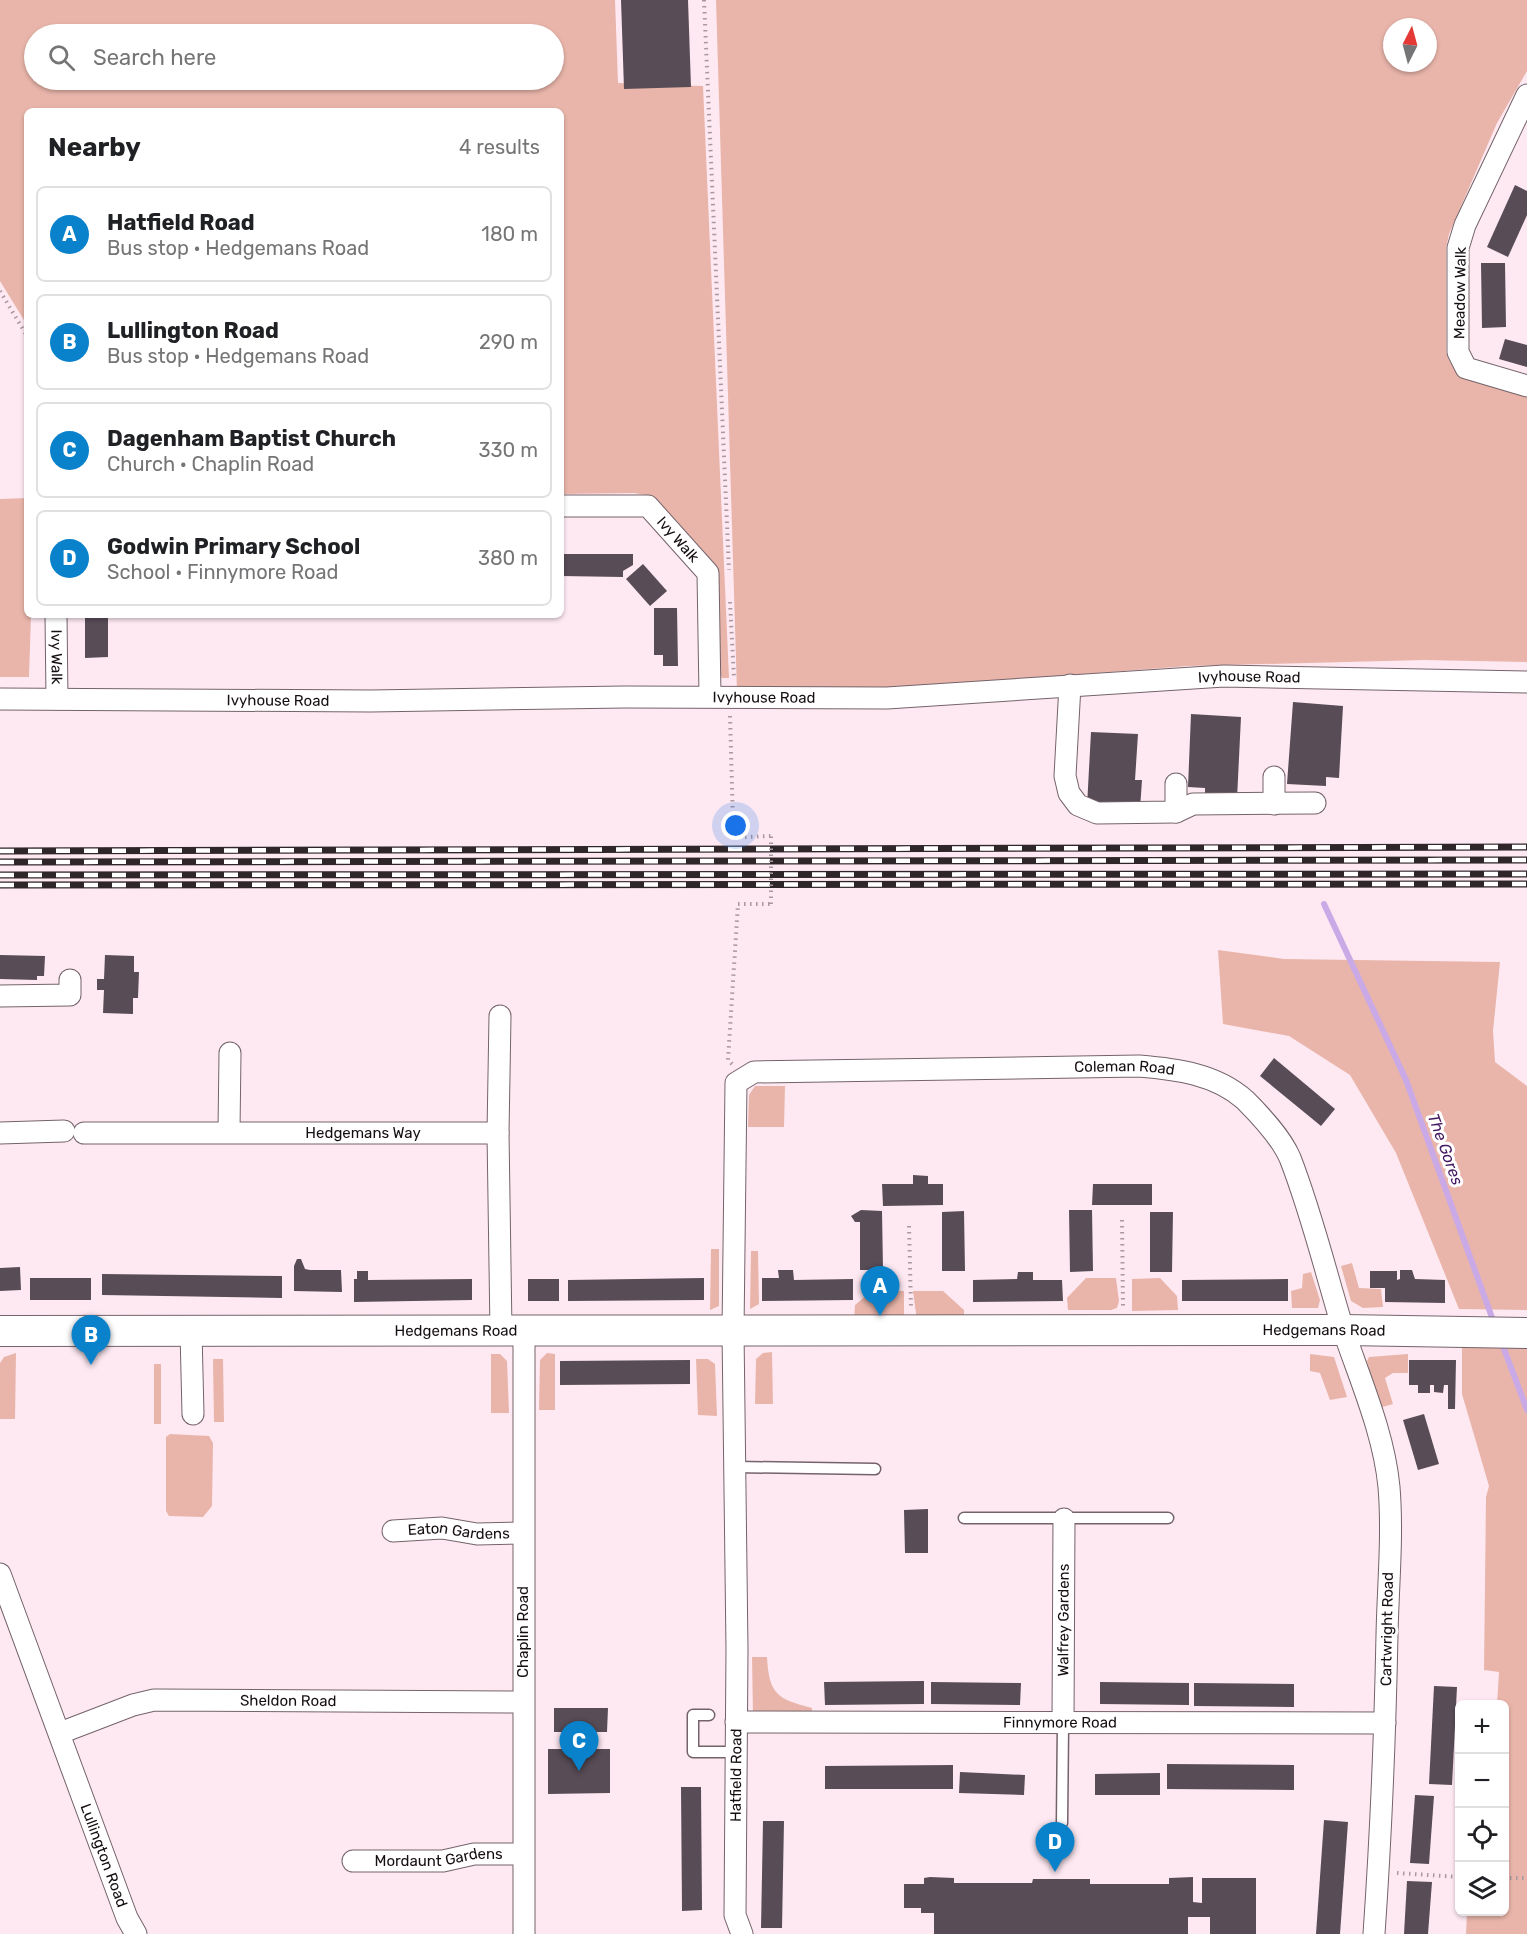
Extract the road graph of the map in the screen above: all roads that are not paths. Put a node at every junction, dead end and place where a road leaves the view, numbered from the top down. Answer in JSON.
{"nodes":[{"id":1,"x":1527,"y":95,"type":"edge"},
{"id":2,"x":1527,"y":386,"type":"edge"},
{"id":3,"x":564,"y":506,"type":"edge"},
{"id":4,"x":56,"y":618,"type":"edge"},
{"id":5,"x":1527,"y":682,"type":"edge"},
{"id":6,"x":1070,"y":685,"type":"junction"},
{"id":7,"x":725,"y":697,"type":"junction"},
{"id":8,"x":0,"y":699,"type":"edge"},
{"id":9,"x":57,"y":699,"type":"junction"},
{"id":10,"x":1274,"y":777,"type":"dead end"},
{"id":11,"x":1176,"y":784,"type":"dead end"},
{"id":12,"x":1315,"y":803,"type":"dead end"},
{"id":13,"x":1274,"y":804,"type":"junction"},
{"id":14,"x":1176,"y":812,"type":"junction"},
{"id":15,"x":70,"y":980,"type":"dead end"},
{"id":16,"x":0,"y":996,"type":"edge"},
{"id":17,"x":500,"y":1016,"type":"dead end"},
{"id":18,"x":230,"y":1053,"type":"dead end"},
{"id":19,"x":742,"y":1077,"type":"joint"},
{"id":20,"x":229,"y":1131,"type":"junction"},
{"id":21,"x":0,"y":1133,"type":"edge"},
{"id":22,"x":498,"y":1133,"type":"junction"},
{"id":23,"x":0,"y":1330,"type":"edge"},
{"id":24,"x":1344,"y":1330,"type":"junction"},
{"id":25,"x":513,"y":1331,"type":"junction"},
{"id":26,"x":733,"y":1331,"type":"junction"},
{"id":27,"x":191,"y":1332,"type":"junction"},
{"id":28,"x":1527,"y":1333,"type":"edge"},
{"id":29,"x":193,"y":1414,"type":"dead end"},
{"id":30,"x":736,"y":1467,"type":"junction"},
{"id":31,"x":875,"y":1469,"type":"dead end"},
{"id":32,"x":964,"y":1518,"type":"dead end"},
{"id":33,"x":1168,"y":1518,"type":"dead end"},
{"id":34,"x":1064,"y":1519,"type":"junction"},
{"id":35,"x":393,"y":1531,"type":"dead end"},
{"id":36,"x":523,"y":1533,"type":"junction"},
{"id":37,"x":0,"y":1574,"type":"edge"},
{"id":38,"x":523,"y":1702,"type":"junction"},
{"id":39,"x":709,"y":1715,"type":"dead end"},
{"id":40,"x":736,"y":1722,"type":"junction"},
{"id":41,"x":1385,"y":1723,"type":"junction"},
{"id":42,"x":1063,"y":1724,"type":"junction"},
{"id":43,"x":60,"y":1733,"type":"junction"},
{"id":44,"x":735,"y":1752,"type":"junction"},
{"id":45,"x":1062,"y":1823,"type":"dead end"},
{"id":46,"x":523,"y":1854,"type":"junction"},
{"id":47,"x":353,"y":1861,"type":"dead end"},
{"id":48,"x":734,"y":1931,"type":"edge"},
{"id":49,"x":135,"y":1934,"type":"edge"},
{"id":50,"x":524,"y":1934,"type":"edge"},
{"id":51,"x":1374,"y":1934,"type":"edge"}],
"edges":[{"from":1,"to":2,"type":"street","name":"Meadow Walk"},
{"from":3,"to":7,"type":"street","name":"Ivy Walk"},
{"from":4,"to":9,"type":"street","name":"Ivy Walk"},
{"from":5,"to":6,"type":"street","name":"Ivyhouse Road"},
{"from":6,"to":7,"type":"street","name":"Ivyhouse Road"},
{"from":6,"to":14,"type":"street"},
{"from":7,"to":9,"type":"street","name":"Ivyhouse Road"},
{"from":8,"to":9,"type":"street","name":"Ivyhouse Road"},
{"from":10,"to":13,"type":"street"},
{"from":11,"to":14,"type":"street"},
{"from":12,"to":13,"type":"street"},
{"from":13,"to":14,"type":"street"},
{"from":15,"to":16,"type":"street"},
{"from":17,"to":22,"type":"street"},
{"from":18,"to":20,"type":"street"},
{"from":19,"to":24,"type":"street","name":"Coleman Road"},
{"from":19,"to":26,"type":"street","name":"Hatfield Road"},
{"from":20,"to":21,"type":"street","name":"Hedgemans Way"},
{"from":20,"to":22,"type":"street","name":"Hedgemans Way"},
{"from":22,"to":25,"type":"street"},
{"from":23,"to":27,"type":"street","name":"Hedgemans Road"},
{"from":24,"to":26,"type":"street","name":"Hedgemans Road"},
{"from":24,"to":28,"type":"street","name":"Hedgemans Road"},
{"from":24,"to":41,"type":"street","name":"Cartwright Road"},
{"from":25,"to":26,"type":"street","name":"Hedgemans Road"},
{"from":25,"to":27,"type":"street","name":"Hedgemans Road"},
{"from":25,"to":36,"type":"street","name":"Chaplin Road"},
{"from":26,"to":30,"type":"street","name":"Hatfield Road"},
{"from":27,"to":29,"type":"street"},
{"from":30,"to":31,"type":"lane"},
{"from":30,"to":40,"type":"street","name":"Hatfield Road"},
{"from":32,"to":34,"type":"lane"},
{"from":33,"to":34,"type":"lane"},
{"from":34,"to":42,"type":"street","name":"Walfrey Gardens"},
{"from":35,"to":36,"type":"street","name":"Eaton Gardens"},
{"from":36,"to":38,"type":"street","name":"Chaplin Road"},
{"from":37,"to":43,"type":"street","name":"Lullington Road"},
{"from":38,"to":43,"type":"street","name":"Sheldon Road"},
{"from":38,"to":46,"type":"street","name":"Chaplin Road"},
{"from":39,"to":44,"type":"lane"},
{"from":40,"to":42,"type":"street","name":"Finnymore Road"},
{"from":40,"to":44,"type":"street","name":"Hatfield Road"},
{"from":41,"to":42,"type":"street","name":"Finnymore Road"},
{"from":41,"to":51,"type":"street","name":"Cartwright Road"},
{"from":42,"to":45,"type":"lane"},
{"from":43,"to":49,"type":"street","name":"Lullington Road"},
{"from":44,"to":48,"type":"street","name":"Hatfield Road"},
{"from":46,"to":47,"type":"street","name":"Mordaunt Gardens"},
{"from":46,"to":50,"type":"street","name":"Chaplin Road"}]}
